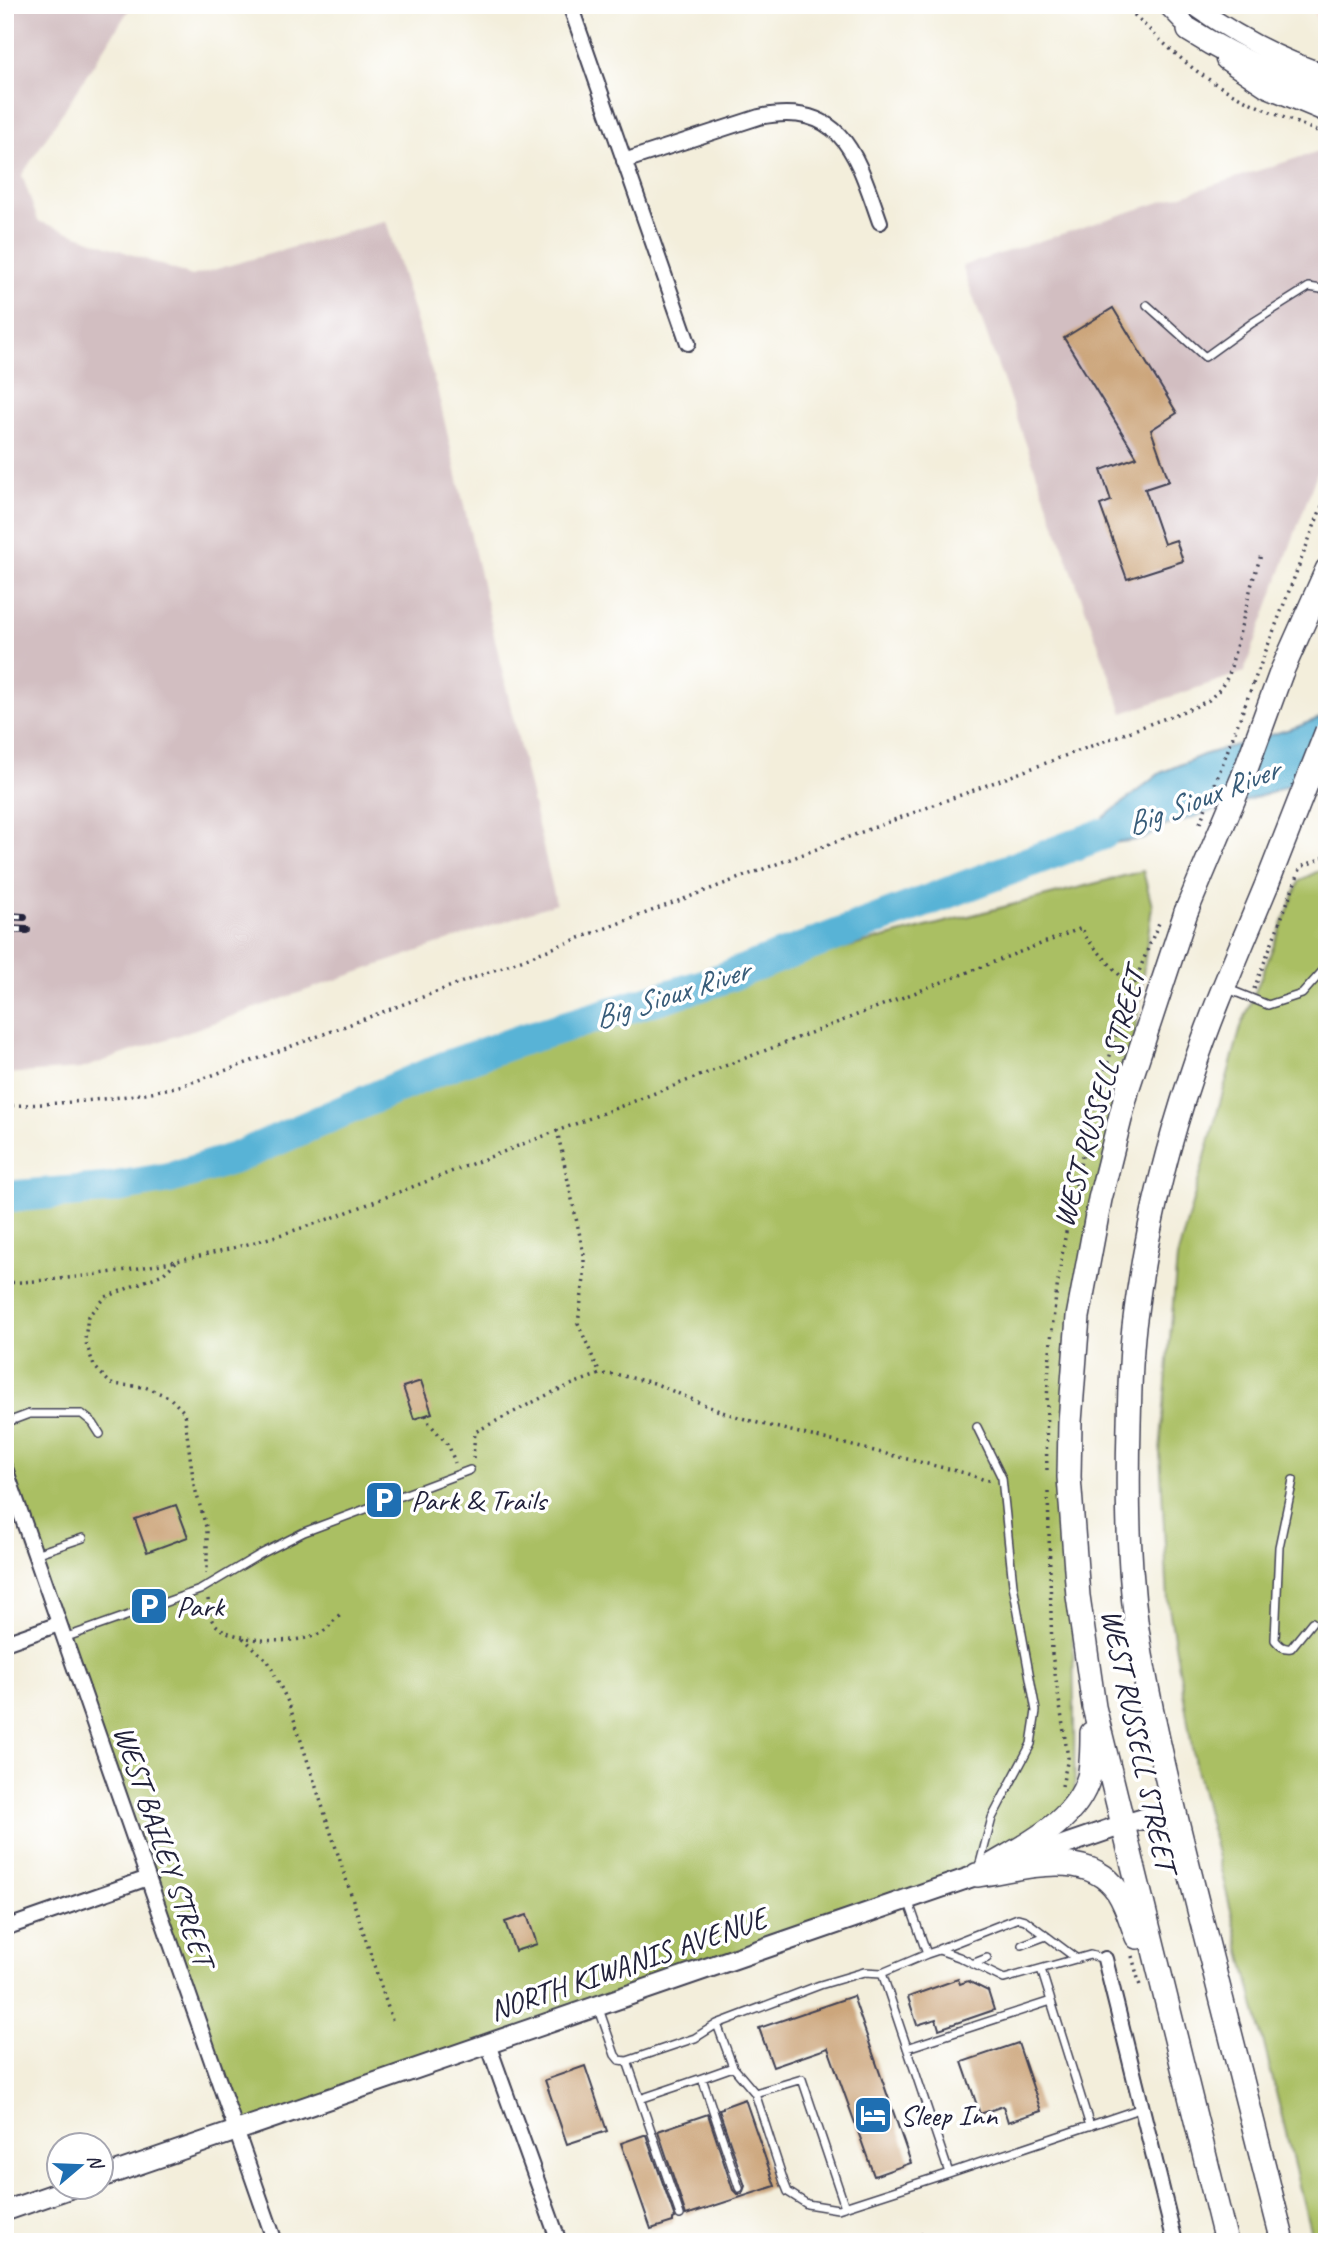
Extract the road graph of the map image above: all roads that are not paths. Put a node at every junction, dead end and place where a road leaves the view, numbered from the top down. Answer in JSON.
{"nodes":[{"id":1,"x":569,"y":5,"type":"edge"},
{"id":2,"x":1167,"y":5,"type":"edge"},
{"id":3,"x":1193,"y":5,"type":"edge"},
{"id":4,"x":1189,"y":30,"type":"junction"},
{"id":5,"x":1327,"y":74,"type":"edge"},
{"id":6,"x":1327,"y":95,"type":"edge"},
{"id":7,"x":1327,"y":113,"type":"edge"},
{"id":8,"x":624,"y":161,"type":"junction"},
{"id":9,"x":880,"y":222,"type":"dead end"},
{"id":10,"x":1327,"y":290,"type":"edge"},
{"id":11,"x":1147,"y":305,"type":"dead end"},
{"id":12,"x":688,"y":343,"type":"dead end"},
{"id":13,"x":1327,"y":570,"type":"edge"},
{"id":14,"x":1327,"y":731,"type":"edge"},
{"id":15,"x":1327,"y":967,"type":"edge"},
{"id":16,"x":1224,"y":988,"type":"junction"},
{"id":17,"x":5,"y":1423,"type":"edge"},
{"id":18,"x":977,"y":1427,"type":"dead end"},
{"id":19,"x":100,"y":1434,"type":"dead end"},
{"id":20,"x":5,"y":1468,"type":"edge"},
{"id":21,"x":470,"y":1471,"type":"road end"},
{"id":22,"x":1293,"y":1480,"type":"dead end"},
{"id":23,"x":83,"y":1538,"type":"dead end"},
{"id":24,"x":35,"y":1554,"type":"junction"},
{"id":25,"x":1312,"y":1622,"type":"dead end"},
{"id":26,"x":61,"y":1631,"type":"junction"},
{"id":27,"x":5,"y":1643,"type":"edge"},
{"id":28,"x":1088,"y":1670,"type":"junction"},
{"id":29,"x":1174,"y":1810,"type":"junction"},
{"id":30,"x":1122,"y":1825,"type":"junction"},
{"id":31,"x":977,"y":1875,"type":"junction"},
{"id":32,"x":148,"y":1878,"type":"junction"},
{"id":33,"x":908,"y":1899,"type":"junction"},
{"id":34,"x":5,"y":1928,"type":"edge"},
{"id":35,"x":1046,"y":1936,"type":"junction"},
{"id":36,"x":1022,"y":1945,"type":"dead end"},
{"id":37,"x":939,"y":1950,"type":"junction"},
{"id":38,"x":927,"y":1954,"type":"junction"},
{"id":39,"x":986,"y":1958,"type":"dead end"},
{"id":40,"x":1077,"y":1959,"type":"junction"},
{"id":41,"x":1105,"y":1959,"type":"joint"},
{"id":42,"x":972,"y":1964,"type":"junction"},
{"id":43,"x":1041,"y":1969,"type":"junction"},
{"id":44,"x":883,"y":1973,"type":"junction"},
{"id":45,"x":1051,"y":2001,"type":"junction"},
{"id":46,"x":598,"y":2006,"type":"junction"},
{"id":47,"x":717,"y":2024,"type":"junction"},
{"id":48,"x":1174,"y":2034,"type":"junction"},
{"id":49,"x":488,"y":2044,"type":"junction"},
{"id":50,"x":907,"y":2048,"type":"junction"},
{"id":51,"x":627,"y":2061,"type":"junction"},
{"id":52,"x":733,"y":2067,"type":"junction"},
{"id":53,"x":702,"y":2078,"type":"junction"},
{"id":54,"x":755,"y":2093,"type":"junction"},
{"id":55,"x":640,"y":2099,"type":"junction"},
{"id":56,"x":1142,"y":2108,"type":"junction"},
{"id":57,"x":1090,"y":2126,"type":"junction"},
{"id":58,"x":234,"y":2130,"type":"junction"},
{"id":59,"x":116,"y":2172,"type":"edge"},
{"id":60,"x":949,"y":2173,"type":"junction"},
{"id":61,"x":739,"y":2188,"type":"dead end"},
{"id":62,"x":46,"y":2197,"type":"edge"},
{"id":63,"x":845,"y":2207,"type":"junction"},
{"id":64,"x":5,"y":2211,"type":"edge"},
{"id":65,"x":680,"y":2215,"type":"dead end"},
{"id":66,"x":275,"y":2242,"type":"edge"},
{"id":67,"x":559,"y":2242,"type":"edge"},
{"id":68,"x":1175,"y":2242,"type":"edge"},
{"id":69,"x":1226,"y":2242,"type":"edge"},
{"id":70,"x":1283,"y":2242,"type":"edge"}],
"edges":[{"from":1,"to":8,"type":"street"},
{"from":2,"to":4,"type":"street"},
{"from":3,"to":5,"type":"street"},
{"from":4,"to":6,"type":"highway"},
{"from":4,"to":7,"type":"street"},
{"from":8,"to":9,"type":"street"},
{"from":8,"to":12,"type":"street"},
{"from":10,"to":11,"type":"lane"},
{"from":13,"to":28,"type":"highway","name":"WEST RUSSELL STREET","bridge":true},
{"from":14,"to":16,"type":"highway","name":"WEST RUSSELL STREET","bridge":true},
{"from":15,"to":16,"type":"lane"},
{"from":16,"to":29,"type":"highway","name":"WEST RUSSELL STREET"},
{"from":17,"to":19,"type":"lane"},
{"from":18,"to":31,"type":"lane"},
{"from":20,"to":24,"type":"street","name":"WEST BAILEY STREET"},
{"from":21,"to":26,"type":"lane"},
{"from":22,"to":25,"type":"lane"},
{"from":23,"to":24,"type":"lane"},
{"from":24,"to":26,"type":"street","name":"WEST BAILEY STREET"},
{"from":26,"to":27,"type":"street"},
{"from":26,"to":32,"type":"street","name":"WEST BAILEY STREET"},
{"from":28,"to":30,"type":"highway","name":"WEST RUSSELL STREET"},
{"from":28,"to":31,"type":"highway"},
{"from":29,"to":30,"type":"main road","name":"NORTH KIWANIS AVENUE"},
{"from":29,"to":70,"type":"highway","name":"WEST RUSSELL STREET"},
{"from":30,"to":31,"type":"main road","name":"NORTH KIWANIS AVENUE"},
{"from":30,"to":48,"type":"highway","name":"WEST RUSSELL STREET"},
{"from":31,"to":33,"type":"main road","name":"NORTH KIWANIS AVENUE"},
{"from":31,"to":48,"type":"highway"},
{"from":32,"to":34,"type":"street"},
{"from":32,"to":58,"type":"street","name":"WEST BAILEY STREET"},
{"from":33,"to":38,"type":"lane"},
{"from":33,"to":46,"type":"main road","name":"NORTH KIWANIS AVENUE"},
{"from":35,"to":36,"type":"lane"},
{"from":35,"to":37,"type":"lane"},
{"from":35,"to":40,"type":"lane"},
{"from":37,"to":38,"type":"lane"},
{"from":37,"to":42,"type":"lane"},
{"from":38,"to":44,"type":"lane"},
{"from":39,"to":42,"type":"lane"},
{"from":40,"to":41,"type":"lane"},
{"from":40,"to":43,"type":"lane"},
{"from":41,"to":56,"type":"street"},
{"from":42,"to":43,"type":"lane"},
{"from":43,"to":45,"type":"lane"},
{"from":44,"to":47,"type":"lane"},
{"from":44,"to":50,"type":"lane"},
{"from":45,"to":50,"type":"lane"},
{"from":45,"to":57,"type":"lane"},
{"from":46,"to":49,"type":"main road","name":"NORTH KIWANIS AVENUE"},
{"from":46,"to":51,"type":"lane"},
{"from":47,"to":51,"type":"lane"},
{"from":47,"to":52,"type":"lane"},
{"from":48,"to":69,"type":"highway","name":"WEST RUSSELL STREET"},
{"from":49,"to":58,"type":"main road","name":"NORTH KIWANIS AVENUE"},
{"from":49,"to":67,"type":"street"},
{"from":50,"to":60,"type":"lane"},
{"from":51,"to":55,"type":"lane"},
{"from":52,"to":53,"type":"lane"},
{"from":52,"to":54,"type":"lane"},
{"from":53,"to":55,"type":"lane"},
{"from":53,"to":61,"type":"lane"},
{"from":54,"to":63,"type":"lane"},
{"from":54,"to":63,"type":"lane"},
{"from":55,"to":65,"type":"lane"},
{"from":56,"to":57,"type":"lane"},
{"from":56,"to":68,"type":"street"},
{"from":57,"to":60,"type":"lane"},
{"from":58,"to":59,"type":"main road","name":"NORTH KIWANIS AVENUE"},
{"from":58,"to":66,"type":"street","name":"WEST BAILEY STREET"},
{"from":60,"to":63,"type":"lane"},
{"from":62,"to":64,"type":"main road"}]}
